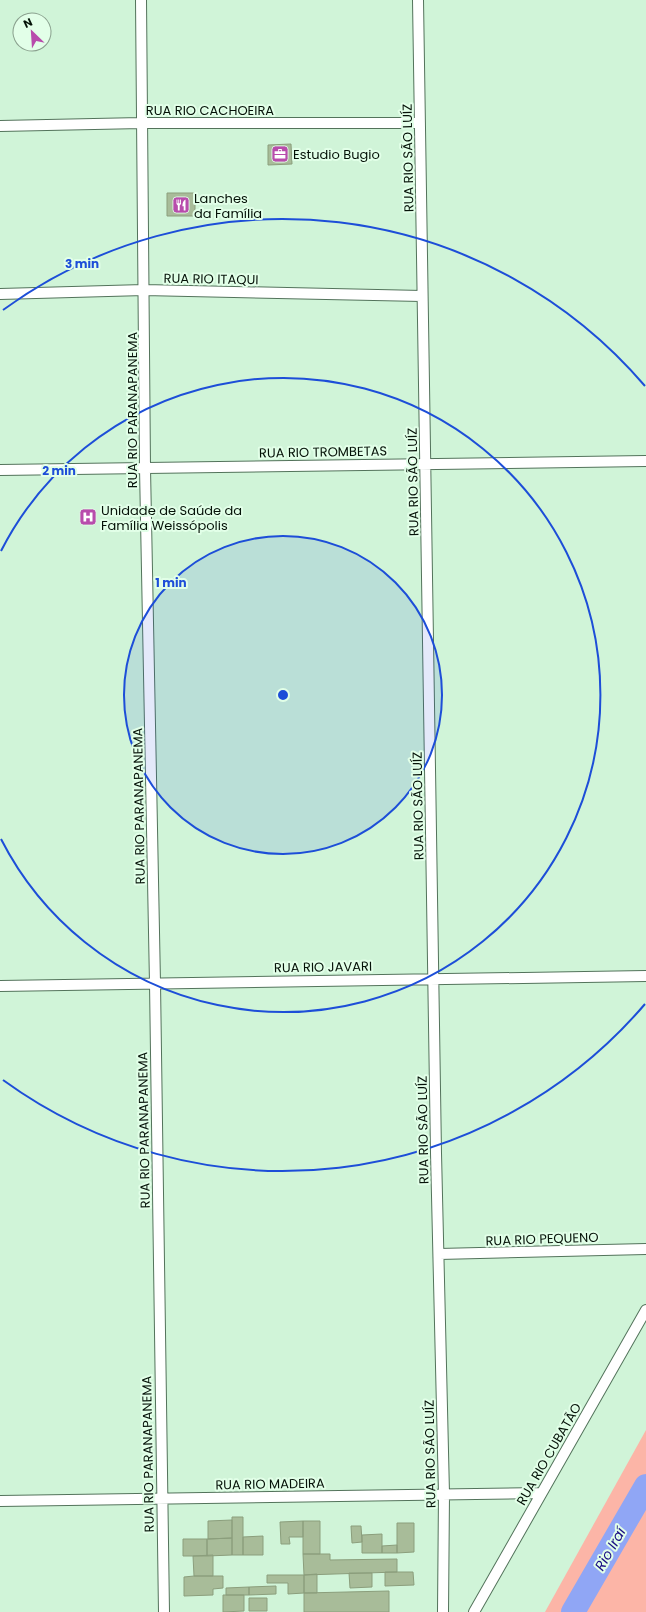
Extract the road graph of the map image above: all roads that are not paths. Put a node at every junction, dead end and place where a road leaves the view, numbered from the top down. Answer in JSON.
{"nodes":[{"id":1,"x":141,"y":0,"type":"edge"},
{"id":2,"x":418,"y":0,"type":"edge"},
{"id":3,"x":141,"y":123,"type":"junction"},
{"id":4,"x":420,"y":123,"type":"junction"},
{"id":5,"x":0,"y":126,"type":"edge"},
{"id":6,"x":144,"y":290,"type":"junction"},
{"id":7,"x":0,"y":294,"type":"edge"},
{"id":8,"x":422,"y":296,"type":"junction"},
{"id":9,"x":646,"y":461,"type":"edge"},
{"id":10,"x":426,"y":464,"type":"junction"},
{"id":11,"x":145,"y":468,"type":"junction"},
{"id":12,"x":0,"y":470,"type":"edge"},
{"id":13,"x":646,"y":976,"type":"edge"},
{"id":14,"x":434,"y":979,"type":"junction"},
{"id":15,"x":155,"y":983,"type":"junction"},
{"id":16,"x":0,"y":986,"type":"edge"},
{"id":17,"x":646,"y":1249,"type":"edge"},
{"id":18,"x":439,"y":1254,"type":"junction"},
{"id":19,"x":646,"y":1310,"type":"edge"},
{"id":20,"x":541,"y":1493,"type":"junction"},
{"id":21,"x":444,"y":1494,"type":"junction"},
{"id":22,"x":162,"y":1499,"type":"junction"},
{"id":23,"x":0,"y":1502,"type":"edge"},
{"id":24,"x":164,"y":1612,"type":"edge"},
{"id":25,"x":444,"y":1612,"type":"edge"},
{"id":26,"x":474,"y":1612,"type":"edge"}],
"edges":[{"from":1,"to":3,"type":"street","name":"RUA RIO PARANAPANEMA"},
{"from":2,"to":4,"type":"street","name":"RUA RIO SÃO LUÍZ"},
{"from":3,"to":4,"type":"street","name":"RUA RIO CACHOEIRA"},
{"from":3,"to":5,"type":"street","name":"RUA RIO CACHOEIRA"},
{"from":3,"to":6,"type":"street","name":"RUA RIO PARANAPANEMA"},
{"from":4,"to":8,"type":"street","name":"RUA RIO SÃO LUÍZ"},
{"from":6,"to":7,"type":"street","name":"RUA RIO ITAQUI"},
{"from":6,"to":8,"type":"street","name":"RUA RIO ITAQUI"},
{"from":6,"to":11,"type":"street","name":"RUA RIO PARANAPANEMA"},
{"from":8,"to":10,"type":"street","name":"RUA RIO SÃO LUÍZ"},
{"from":9,"to":10,"type":"street","name":"RUA RIO TROMBETAS"},
{"from":10,"to":11,"type":"street","name":"RUA RIO TROMBETAS"},
{"from":10,"to":14,"type":"street","name":"RUA RIO SÃO LUÍZ"},
{"from":11,"to":12,"type":"street","name":"RUA RIO TROMBETAS"},
{"from":11,"to":15,"type":"street","name":"RUA RIO PARANAPANEMA"},
{"from":13,"to":14,"type":"street","name":"RUA RIO JAVARI"},
{"from":14,"to":15,"type":"street","name":"RUA RIO JAVARI"},
{"from":14,"to":18,"type":"street","name":"RUA RIO SÃO LUÍZ"},
{"from":15,"to":16,"type":"street","name":"RUA RIO JAVARI"},
{"from":15,"to":22,"type":"street","name":"RUA RIO PARANAPANEMA"},
{"from":17,"to":18,"type":"street","name":"RUA RIO PEQUENO"},
{"from":18,"to":21,"type":"street","name":"RUA RIO SÃO LUÍZ"},
{"from":19,"to":20,"type":"street","name":"RUA RIO CUBATÃO"},
{"from":20,"to":21,"type":"street","name":"RUA RIO MADEIRA"},
{"from":20,"to":26,"type":"street","name":"RUA RIO CUBATÃO"},
{"from":21,"to":22,"type":"street","name":"RUA RIO MADEIRA"},
{"from":21,"to":25,"type":"street","name":"RUA RIO SÃO LUÍZ"},
{"from":22,"to":23,"type":"street","name":"RUA RIO MADEIRA"},
{"from":22,"to":24,"type":"street","name":"RUA RIO PARANAPANEMA"}]}
